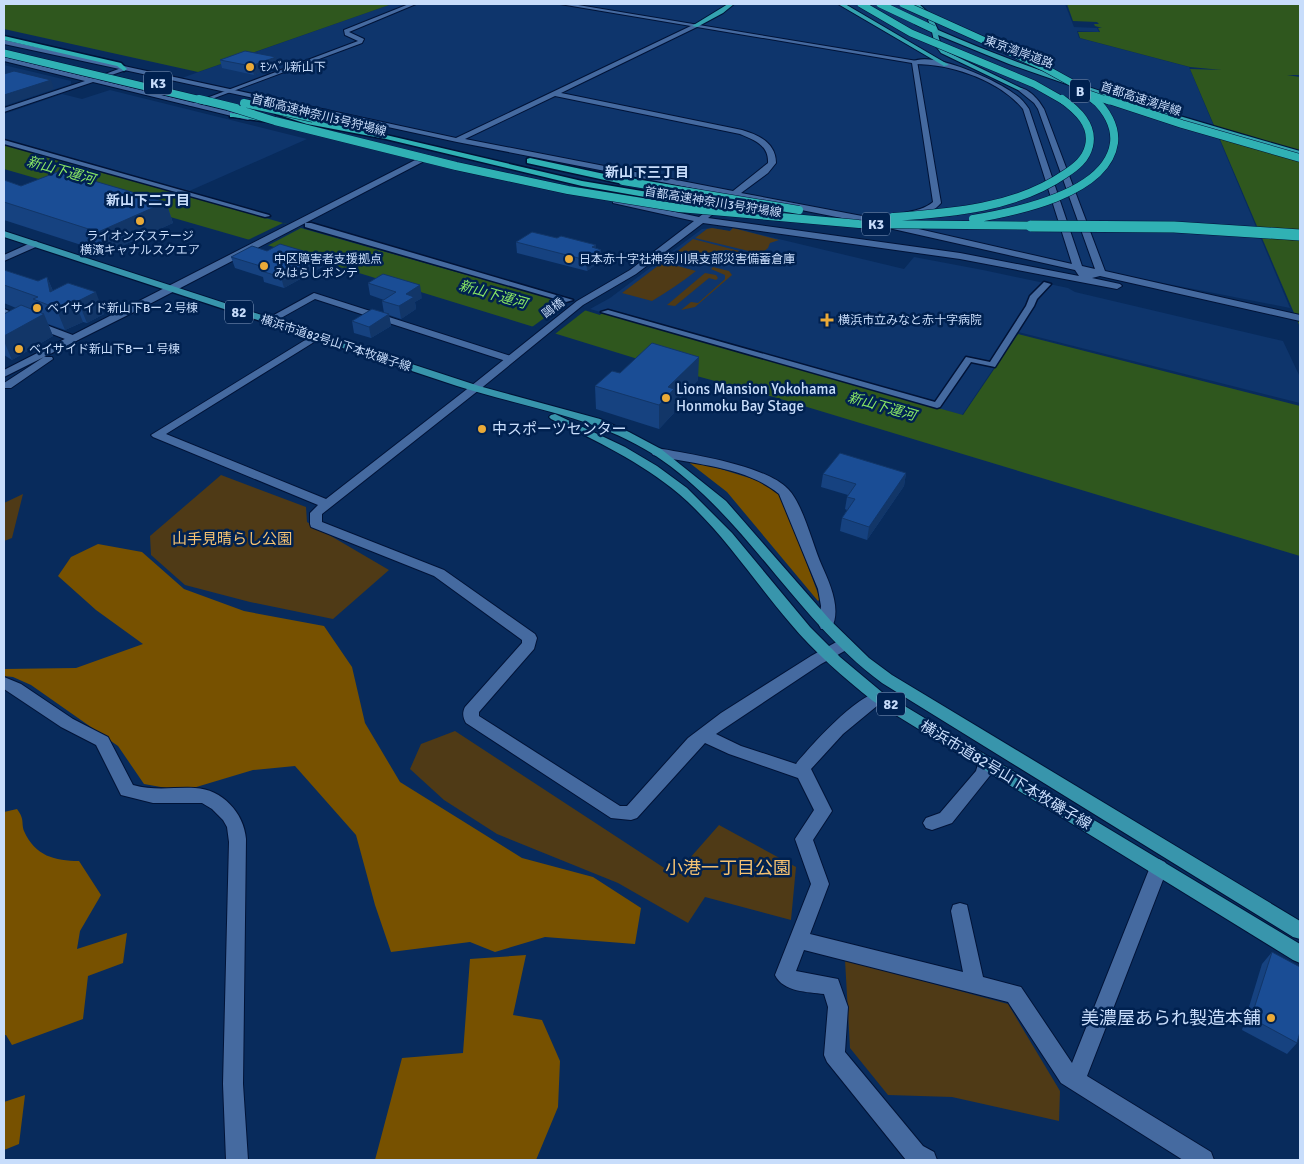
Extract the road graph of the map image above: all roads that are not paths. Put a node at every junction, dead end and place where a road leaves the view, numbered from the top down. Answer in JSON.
{"nodes":[{"id":1,"x":413,"y":4,"type":"edge"},
{"id":2,"x":563,"y":4,"type":"edge"},
{"id":3,"x":841,"y":4,"type":"edge"},
{"id":4,"x":861,"y":4,"type":"edge"},
{"id":5,"x":868,"y":4,"type":"edge"},
{"id":6,"x":881,"y":4,"type":"edge"},
{"id":7,"x":903,"y":4,"type":"edge"},
{"id":8,"x":916,"y":4,"type":"edge"},
{"id":9,"x":729,"y":6,"type":"edge"},
{"id":10,"x":695,"y":26,"type":"junction"},
{"id":11,"x":888,"y":30,"type":"joint"},
{"id":12,"x":4,"y":38,"type":"edge"},
{"id":13,"x":4,"y":42,"type":"edge"},
{"id":14,"x":4,"y":48,"type":"edge"},
{"id":15,"x":4,"y":53,"type":"edge"},
{"id":16,"x":4,"y":59,"type":"edge"},
{"id":17,"x":914,"y":62,"type":"junction"},
{"id":18,"x":946,"y":64,"type":"junction"},
{"id":19,"x":124,"y":69,"type":"junction"},
{"id":20,"x":92,"y":80,"type":"junction"},
{"id":21,"x":1020,"y":89,"type":"joint"},
{"id":22,"x":229,"y":91,"type":"junction"},
{"id":23,"x":553,"y":93,"type":"junction"},
{"id":24,"x":256,"y":97,"type":"junction"},
{"id":25,"x":191,"y":106,"type":"junction"},
{"id":26,"x":227,"y":106,"type":"junction"},
{"id":27,"x":4,"y":110,"type":"edge"},
{"id":28,"x":233,"y":115,"type":"junction"},
{"id":29,"x":313,"y":118,"type":"junction"},
{"id":30,"x":1219,"y":135,"type":"junction"},
{"id":31,"x":457,"y":140,"type":"junction"},
{"id":32,"x":4,"y":142,"type":"edge"},
{"id":33,"x":1300,"y":152,"type":"edge"},
{"id":34,"x":428,"y":157,"type":"junction"},
{"id":35,"x":1300,"y":158,"type":"edge"},
{"id":36,"x":1300,"y":162,"type":"edge"},
{"id":37,"x":735,"y":194,"type":"junction"},
{"id":38,"x":702,"y":204,"type":"junction"},
{"id":39,"x":267,"y":216,"type":"dead end"},
{"id":40,"x":728,"y":219,"type":"junction"},
{"id":41,"x":701,"y":220,"type":"junction"},
{"id":42,"x":883,"y":224,"type":"junction"},
{"id":43,"x":308,"y":225,"type":"dead end"},
{"id":44,"x":1300,"y":230,"type":"edge"},
{"id":45,"x":4,"y":234,"type":"edge"},
{"id":46,"x":1300,"y":235,"type":"edge"},
{"id":47,"x":34,"y":244,"type":"junction"},
{"id":48,"x":4,"y":258,"type":"edge"},
{"id":49,"x":1077,"y":266,"type":"junction"},
{"id":50,"x":1101,"y":272,"type":"junction"},
{"id":51,"x":1085,"y":278,"type":"junction"},
{"id":52,"x":1047,"y":284,"type":"dead end"},
{"id":53,"x":170,"y":289,"type":"junction"},
{"id":54,"x":573,"y":303,"type":"junction"},
{"id":55,"x":4,"y":312,"type":"edge"},
{"id":56,"x":605,"y":312,"type":"dead end"},
{"id":57,"x":268,"y":321,"type":"junction"},
{"id":58,"x":1297,"y":321,"type":"edge"},
{"id":59,"x":315,"y":337,"type":"junction"},
{"id":60,"x":74,"y":339,"type":"junction"},
{"id":61,"x":510,"y":359,"type":"junction"},
{"id":62,"x":4,"y":374,"type":"edge"},
{"id":63,"x":7,"y":386,"type":"dead end"},
{"id":64,"x":475,"y":388,"type":"junction"},
{"id":65,"x":527,"y":403,"type":"junction"},
{"id":66,"x":656,"y":452,"type":"junction"},
{"id":67,"x":326,"y":504,"type":"junction"},
{"id":68,"x":826,"y":625,"type":"junction"},
{"id":69,"x":845,"y":644,"type":"junction"},
{"id":70,"x":826,"y":654,"type":"junction"},
{"id":71,"x":4,"y":683,"type":"edge"},
{"id":72,"x":878,"y":696,"type":"junction"},
{"id":73,"x":704,"y":735,"type":"junction"},
{"id":74,"x":986,"y":763,"type":"junction"},
{"id":75,"x":805,"y":774,"type":"junction"},
{"id":76,"x":932,"y":823,"type":"dead end"},
{"id":77,"x":1159,"y":867,"type":"junction"},
{"id":78,"x":960,"y":911,"type":"dead end"},
{"id":79,"x":1300,"y":931,"type":"edge"},
{"id":80,"x":798,"y":940,"type":"junction"},
{"id":81,"x":1300,"y":954,"type":"edge"},
{"id":82,"x":975,"y":984,"type":"junction"},
{"id":83,"x":1075,"y":1081,"type":"junction"},
{"id":84,"x":236,"y":1160,"type":"edge"},
{"id":85,"x":926,"y":1160,"type":"edge"},
{"id":86,"x":1203,"y":1160,"type":"edge"}],
"edges":[{"from":1,"to":22,"type":"street"},
{"from":2,"to":10,"type":"street"},
{"from":3,"to":11,"type":"highway"},
{"from":4,"to":38,"type":"highway","name":"首都高速神奈川3号狩場線","number":"K3","bridge":true},
{"from":5,"to":30,"type":"highway","name":"首都高速湾岸線","number":"B","bridge":true},
{"from":6,"to":33,"type":"highway","name":"首都高速湾岸線","number":"B","bridge":true},
{"from":7,"to":40,"type":"highway","name":"首都高速神奈川3号狩場線","number":"K3","bridge":true},
{"from":8,"to":21,"type":"highway","bridge":true},
{"from":9,"to":10,"type":"highway"},
{"from":10,"to":17,"type":"street"},
{"from":10,"to":23,"type":"street"},
{"from":11,"to":18,"type":"highway"},
{"from":12,"to":19,"type":"highway"},
{"from":13,"to":19,"type":"street"},
{"from":14,"to":29,"type":"highway","name":"首都高速神奈川3号狩場線","number":"K3","bridge":true},
{"from":15,"to":26,"type":"highway","name":"首都高速神奈川3号狩場線","number":"K3","bridge":true},
{"from":16,"to":20,"type":"street"},
{"from":17,"to":18,"type":"street"},
{"from":17,"to":42,"type":"street"},
{"from":18,"to":49,"type":"street"},
{"from":19,"to":20,"type":"street"},
{"from":19,"to":22,"type":"street"},
{"from":20,"to":25,"type":"street"},
{"from":20,"to":27,"type":"street"},
{"from":21,"to":50,"type":"street"},
{"from":22,"to":24,"type":"street"},
{"from":22,"to":25,"type":"street"},
{"from":23,"to":31,"type":"street"},
{"from":23,"to":37,"type":"street","name":"鷗橋"},
{"from":24,"to":31,"type":"street"},
{"from":24,"to":38,"type":"highway","number":"K3","bridge":true},
{"from":25,"to":28,"type":"street"},
{"from":26,"to":40,"type":"highway","name":"首都高速神奈川3号狩場線","number":"K3","bridge":true},
{"from":26,"to":46,"type":"highway","number":"K3","bridge":true},
{"from":28,"to":34,"type":"street"},
{"from":28,"to":40,"type":"highway","number":"K3","bridge":true},
{"from":29,"to":38,"type":"highway","name":"首都高速神奈川3号狩場線","number":"K3"},
{"from":29,"to":44,"type":"highway","number":"K3","bridge":true},
{"from":30,"to":35,"type":"highway","name":"首都高速湾岸線","number":"B","bridge":true},
{"from":30,"to":36,"type":"highway","number":"B","bridge":true},
{"from":31,"to":37,"type":"street"},
{"from":32,"to":39,"type":"street"},
{"from":34,"to":41,"type":"street"},
{"from":34,"to":53,"type":"street"},
{"from":37,"to":41,"type":"street","name":"鷗橋"},
{"from":37,"to":42,"type":"street"},
{"from":41,"to":51,"type":"street"},
{"from":41,"to":54,"type":"street","name":"鷗橋"},
{"from":42,"to":49,"type":"street"},
{"from":43,"to":54,"type":"street"},
{"from":45,"to":47,"type":"main road","name":"横浜市道82号山下本牧磯子線","number":"82"},
{"from":47,"to":48,"type":"street"},
{"from":47,"to":53,"type":"main road","name":"横浜市道82号山下本牧磯子線","number":"82"},
{"from":49,"to":50,"type":"street"},
{"from":49,"to":51,"type":"street"},
{"from":50,"to":51,"type":"street"},
{"from":50,"to":58,"type":"street"},
{"from":51,"to":58,"type":"street"},
{"from":52,"to":56,"type":"street"},
{"from":53,"to":57,"type":"main road","name":"横浜市道82号山下本牧磯子線","number":"82"},
{"from":53,"to":60,"type":"street"},
{"from":54,"to":61,"type":"street","name":"鷗橋"},
{"from":55,"to":60,"type":"street"},
{"from":57,"to":59,"type":"main road","name":"横浜市道82号山下本牧磯子線","number":"82"},
{"from":57,"to":61,"type":"street"},
{"from":59,"to":64,"type":"main road","name":"横浜市道82号山下本牧磯子線","number":"82"},
{"from":59,"to":67,"type":"street"},
{"from":60,"to":62,"type":"street"},
{"from":60,"to":63,"type":"street"},
{"from":61,"to":64,"type":"street","name":"鷗橋"},
{"from":64,"to":65,"type":"main road","name":"横浜市道82号山下本牧磯子線","number":"82"},
{"from":64,"to":67,"type":"street","name":"鷗橋"},
{"from":65,"to":66,"type":"main road","name":"横浜市道82号山下本牧磯子線","number":"82"},
{"from":65,"to":70,"type":"main road","name":"横浜市道82号山下本牧磯子線","number":"82"},
{"from":66,"to":68,"type":"main road","name":"横浜市道82号山下本牧磯子線","number":"82"},
{"from":66,"to":68,"type":"street"},
{"from":67,"to":73,"type":"street"},
{"from":68,"to":69,"type":"main road","name":"横浜市道82号山下本牧磯子線","number":"82"},
{"from":69,"to":70,"type":"street"},
{"from":69,"to":79,"type":"main road","name":"横浜市道82号山下本牧磯子線","number":"82"},
{"from":70,"to":72,"type":"main road","name":"横浜市道82号山下本牧磯子線","number":"82"},
{"from":70,"to":73,"type":"street"},
{"from":71,"to":84,"type":"street"},
{"from":72,"to":74,"type":"main road","name":"横浜市道82号山下本牧磯子線","number":"82"},
{"from":72,"to":75,"type":"street"},
{"from":73,"to":75,"type":"street"},
{"from":74,"to":76,"type":"street"},
{"from":74,"to":77,"type":"main road","name":"横浜市道82号山下本牧磯子線","number":"82"},
{"from":75,"to":80,"type":"street"},
{"from":77,"to":81,"type":"main road","name":"横浜市道82号山下本牧磯子線","number":"82"},
{"from":77,"to":83,"type":"street"},
{"from":78,"to":82,"type":"street"},
{"from":80,"to":82,"type":"street"},
{"from":80,"to":85,"type":"street"},
{"from":82,"to":83,"type":"street"},
{"from":83,"to":86,"type":"street"}]}
